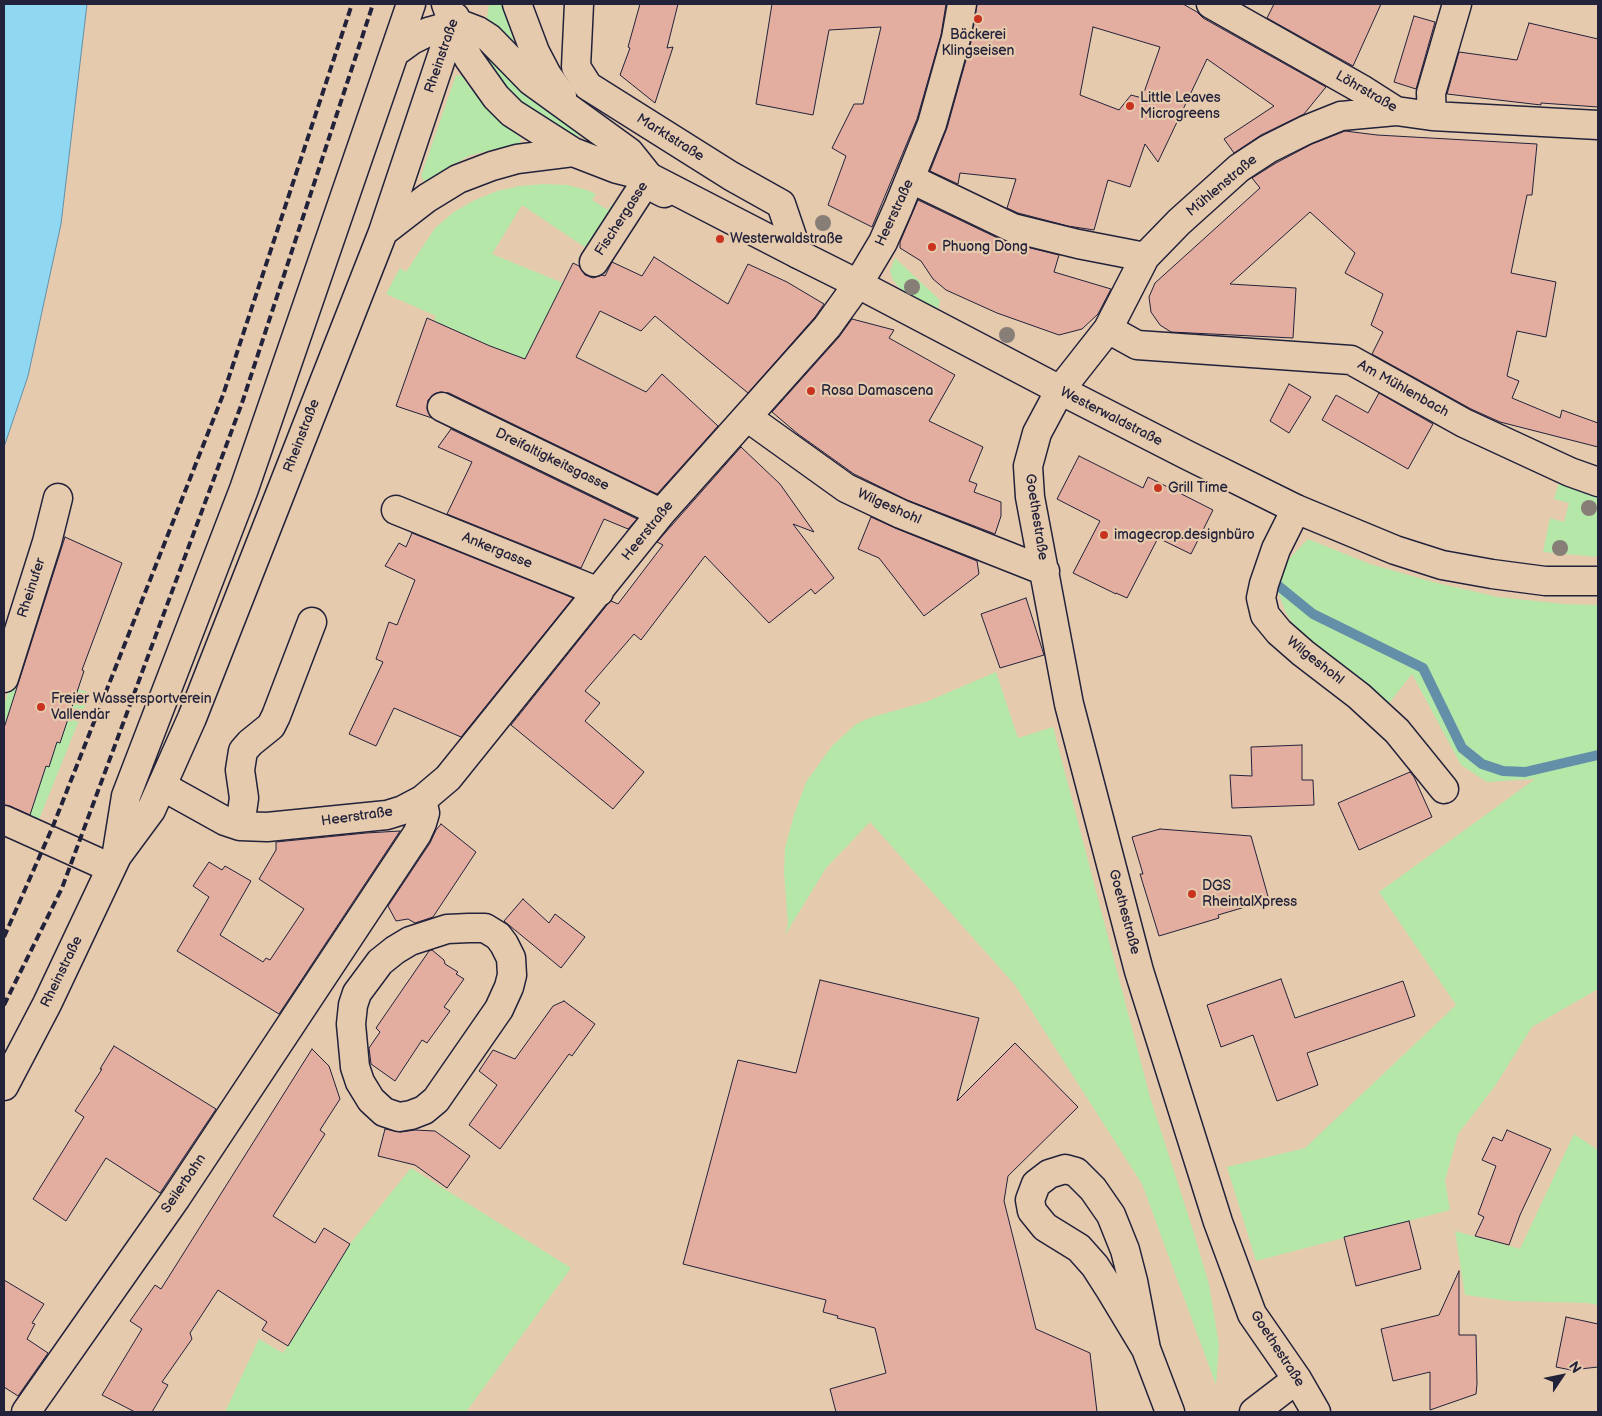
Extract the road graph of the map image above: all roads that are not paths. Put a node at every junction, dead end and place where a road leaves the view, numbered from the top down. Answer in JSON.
{"nodes":[{"id":1,"x":411,"y":4,"type":"edge"},
{"id":2,"x":517,"y":4,"type":"edge"},
{"id":3,"x":579,"y":4,"type":"edge"},
{"id":4,"x":962,"y":4,"type":"edge"},
{"id":5,"x":1211,"y":4,"type":"edge"},
{"id":6,"x":1457,"y":4,"type":"edge"},
{"id":7,"x":453,"y":11,"type":"edge"},
{"id":8,"x":394,"y":53,"type":"junction"},
{"id":9,"x":1396,"y":111,"type":"junction"},
{"id":10,"x":572,"y":112,"type":"junction"},
{"id":11,"x":1432,"y":116,"type":"junction"},
{"id":12,"x":1598,"y":125,"type":"edge"},
{"id":13,"x":573,"y":152,"type":"junction"},
{"id":14,"x":650,"y":177,"type":"junction"},
{"id":15,"x":911,"y":179,"type":"junction"},
{"id":16,"x":383,"y":232,"type":"junction"},
{"id":17,"x":798,"y":254,"type":"junction"},
{"id":18,"x":1145,"y":257,"type":"junction"},
{"id":19,"x":594,"y":262,"type":"dead end"},
{"id":20,"x":858,"y":284,"type":"junction"},
{"id":21,"x":1108,"y":329,"type":"junction"},
{"id":22,"x":1060,"y":390,"type":"junction"},
{"id":23,"x":442,"y":408,"type":"dead end"},
{"id":24,"x":747,"y":417,"type":"junction"},
{"id":25,"x":1598,"y":482,"type":"edge"},
{"id":26,"x":58,"y":498,"type":"dead end"},
{"id":27,"x":1296,"y":509,"type":"junction"},
{"id":28,"x":396,"y":510,"type":"dead end"},
{"id":29,"x":662,"y":513,"type":"junction"},
{"id":30,"x":1044,"y":571,"type":"junction"},
{"id":31,"x":1598,"y":582,"type":"edge"},
{"id":32,"x":599,"y":592,"type":"junction"},
{"id":33,"x":312,"y":622,"type":"dead end"},
{"id":34,"x":4,"y":678,"type":"edge"},
{"id":35,"x":162,"y":786,"type":"junction"},
{"id":36,"x":1444,"y":790,"type":"dead end"},
{"id":37,"x":422,"y":800,"type":"junction"},
{"id":38,"x":4,"y":820,"type":"edge"},
{"id":39,"x":240,"y":826,"type":"junction"},
{"id":40,"x":114,"y":862,"type":"junction"},
{"id":41,"x":337,"y":952,"type":"junction"},
{"id":42,"x":369,"y":975,"type":"junction"},
{"id":43,"x":4,"y":1086,"type":"edge"},
{"id":44,"x":1146,"y":1349,"type":"junction"},
{"id":45,"x":1297,"y":1379,"type":"junction"},
{"id":46,"x":26,"y":1412,"type":"edge"},
{"id":47,"x":1170,"y":1412,"type":"edge"},
{"id":48,"x":1254,"y":1412,"type":"edge"},
{"id":49,"x":1316,"y":1412,"type":"edge"}],
"edges":[{"from":1,"to":8,"type":"street","name":"Rheinstraße"},
{"from":2,"to":10,"type":"street"},
{"from":3,"to":17,"type":"street","name":"Marktstraße"},
{"from":4,"to":15,"type":"street","name":"Heerstraße"},
{"from":5,"to":9,"type":"street","name":"Löhrstraße"},
{"from":6,"to":11,"type":"street"},
{"from":7,"to":8,"type":"street","name":"Westerwaldstraße"},
{"from":7,"to":10,"type":"street","name":"Westerwaldstraße"},
{"from":7,"to":13,"type":"street","name":"Westerwaldstraße"},
{"from":7,"to":16,"type":"street","name":"Rheinstraße"},
{"from":8,"to":40,"type":"street","name":"Rheinstraße"},
{"from":9,"to":11,"type":"street","name":"Löhrstraße"},
{"from":9,"to":18,"type":"street","name":"Mühlenstraße"},
{"from":10,"to":14,"type":"street","name":"Westerwaldstraße"},
{"from":11,"to":12,"type":"street","name":"Löhrstraße"},
{"from":13,"to":14,"type":"street","name":"Westerwaldstraße"},
{"from":13,"to":16,"type":"street"},
{"from":14,"to":17,"type":"street","name":"Westerwaldstraße"},
{"from":14,"to":19,"type":"street","name":"Fischergasse"},
{"from":15,"to":18,"type":"street"},
{"from":15,"to":20,"type":"street","name":"Heerstraße"},
{"from":16,"to":35,"type":"street","name":"Rheinstraße"},
{"from":17,"to":20,"type":"street","name":"Westerwaldstraße"},
{"from":18,"to":21,"type":"street","name":"Mühlenstraße"},
{"from":20,"to":22,"type":"street","name":"Westerwaldstraße"},
{"from":20,"to":24,"type":"street","name":"Heerstraße"},
{"from":21,"to":22,"type":"street","name":"Mühlenstraße"},
{"from":21,"to":25,"type":"street","name":"Am Mühlenbach"},
{"from":22,"to":27,"type":"street","name":"Westerwaldstraße"},
{"from":22,"to":30,"type":"street","name":"Goethestraße"},
{"from":23,"to":29,"type":"street","name":"Dreifaltigkeitsgasse"},
{"from":24,"to":29,"type":"street","name":"Heerstraße"},
{"from":24,"to":30,"type":"street","name":"Wilgeshohl"},
{"from":26,"to":34,"type":"street","name":"Rheinufer"},
{"from":27,"to":31,"type":"street","name":"Westerwaldstraße"},
{"from":27,"to":36,"type":"street","name":"Wilgeshohl"},
{"from":28,"to":32,"type":"street","name":"Ankergasse"},
{"from":29,"to":32,"type":"street","name":"Heerstraße"},
{"from":30,"to":45,"type":"street","name":"Goethestraße"},
{"from":32,"to":37,"type":"street","name":"Heerstraße"},
{"from":33,"to":39,"type":"street"},
{"from":35,"to":39,"type":"street","name":"Heerstraße"},
{"from":35,"to":40,"type":"street","name":"Rheinstraße"},
{"from":37,"to":39,"type":"street","name":"Heerstraße"},
{"from":37,"to":41,"type":"street","name":"Seilerbahn"},
{"from":38,"to":40,"type":"street"},
{"from":40,"to":43,"type":"street","name":"Rheinstraße"},
{"from":41,"to":42,"type":"street"},
{"from":41,"to":46,"type":"street","name":"Seilerbahn"},
{"from":42,"to":42,"type":"street"},
{"from":44,"to":44,"type":"street"},
{"from":44,"to":47,"type":"street"},
{"from":45,"to":48,"type":"street"},
{"from":45,"to":49,"type":"street","name":"Goethestraße"}]}
